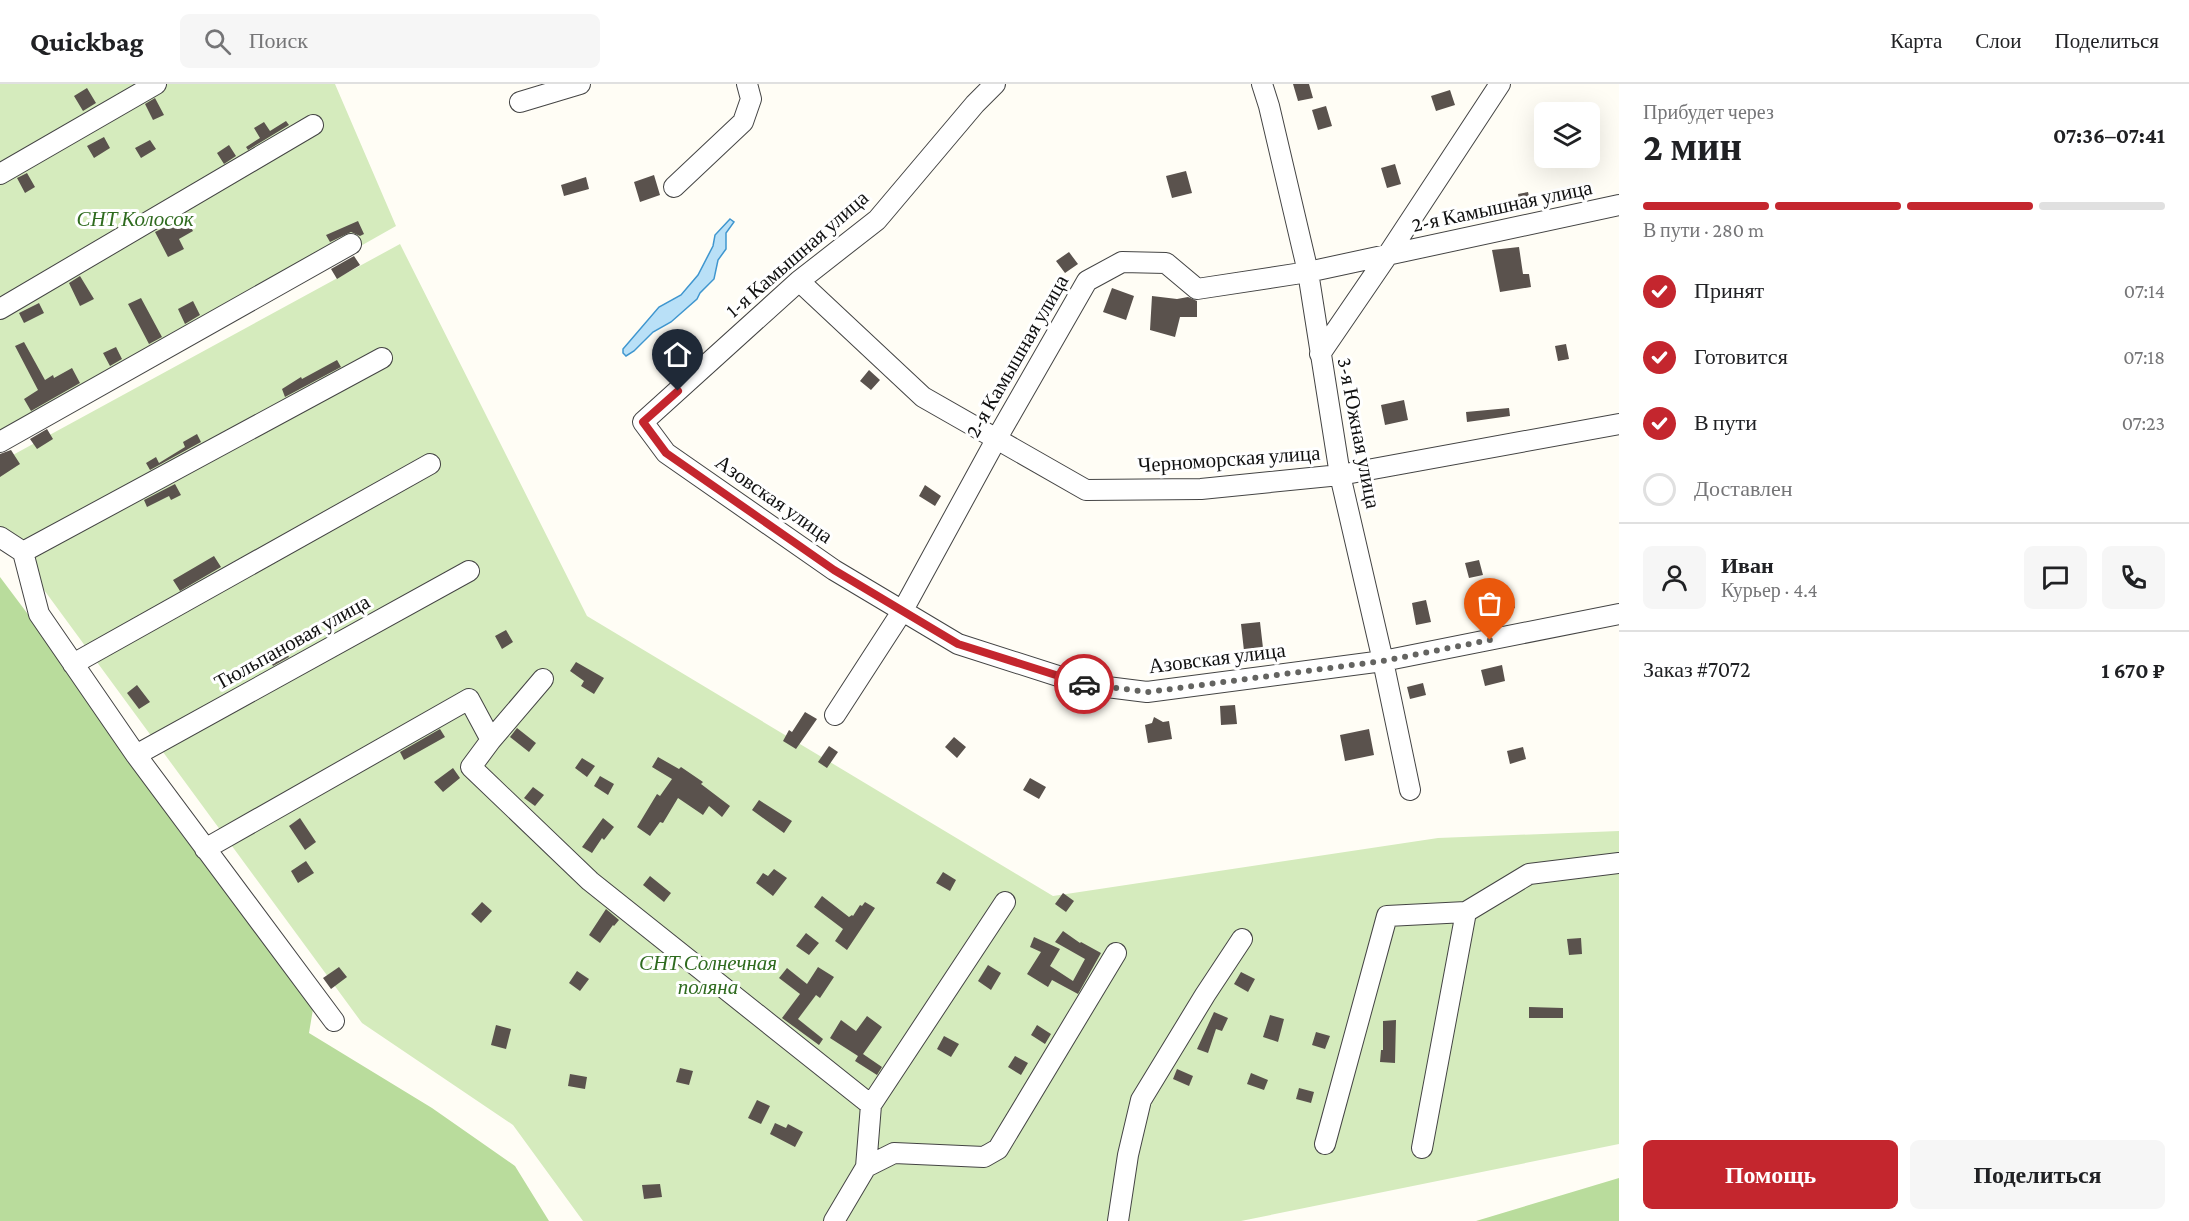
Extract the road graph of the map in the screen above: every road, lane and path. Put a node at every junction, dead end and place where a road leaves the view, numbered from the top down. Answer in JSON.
{"nodes":[{"id":1,"x":156,"y":84,"type":"edge"},
{"id":2,"x":580,"y":84,"type":"edge"},
{"id":3,"x":747,"y":84,"type":"edge"},
{"id":4,"x":995,"y":84,"type":"edge"},
{"id":5,"x":1262,"y":84,"type":"edge"},
{"id":6,"x":1500,"y":84,"type":"edge"},
{"id":7,"x":520,"y":102,"type":"dead end"},
{"id":8,"x":313,"y":125,"type":"dead end"},
{"id":9,"x":0,"y":174,"type":"edge"},
{"id":10,"x":674,"y":187,"type":"dead end"},
{"id":11,"x":1619,"y":205,"type":"edge"},
{"id":12,"x":351,"y":244,"type":"dead end"},
{"id":13,"x":1387,"y":256,"type":"junction"},
{"id":14,"x":1308,"y":272,"type":"junction"},
{"id":15,"x":799,"y":281,"type":"junction"},
{"id":16,"x":0,"y":309,"type":"edge"},
{"id":17,"x":1320,"y":354,"type":"junction"},
{"id":18,"x":382,"y":358,"type":"dead end"},
{"id":19,"x":643,"y":422,"type":"joint"},
{"id":20,"x":1619,"y":424,"type":"edge"},
{"id":21,"x":997,"y":438,"type":"junction"},
{"id":22,"x":0,"y":442,"type":"edge"},
{"id":23,"x":430,"y":464,"type":"dead end"},
{"id":24,"x":1340,"y":475,"type":"junction"},
{"id":25,"x":0,"y":537,"type":"edge"},
{"id":26,"x":22,"y":552,"type":"junction"},
{"id":27,"x":470,"y":571,"type":"dead end"},
{"id":28,"x":903,"y":609,"type":"junction"},
{"id":29,"x":1619,"y":614,"type":"edge"},
{"id":30,"x":1383,"y":661,"type":"junction"},
{"id":31,"x":73,"y":664,"type":"junction"},
{"id":32,"x":543,"y":679,"type":"dead end"},
{"id":33,"x":835,"y":716,"type":"dead end"},
{"id":34,"x":491,"y":740,"type":"junction"},
{"id":35,"x":136,"y":755,"type":"junction"},
{"id":36,"x":1410,"y":790,"type":"dead end"},
{"id":37,"x":205,"y":849,"type":"junction"},
{"id":38,"x":1619,"y":863,"type":"edge"},
{"id":39,"x":1005,"y":902,"type":"dead end"},
{"id":40,"x":1466,"y":912,"type":"junction"},
{"id":41,"x":1242,"y":939,"type":"dead end"},
{"id":42,"x":1116,"y":953,"type":"dead end"},
{"id":43,"x":334,"y":1021,"type":"dead end"},
{"id":44,"x":871,"y":1105,"type":"junction"},
{"id":45,"x":1325,"y":1144,"type":"dead end"},
{"id":46,"x":1422,"y":1148,"type":"dead end"},
{"id":47,"x":866,"y":1167,"type":"junction"},
{"id":48,"x":834,"y":1221,"type":"edge"},
{"id":49,"x":1118,"y":1221,"type":"edge"}],
"edges":[{"from":1,"to":9,"type":"street"},
{"from":2,"to":7,"type":"street"},
{"from":3,"to":10,"type":"street"},
{"from":4,"to":15,"type":"street","name":"1-я Камышная улица"},
{"from":5,"to":14,"type":"street","name":"3-я Южная улица"},
{"from":6,"to":13,"type":"street"},
{"from":8,"to":16,"type":"street"},
{"from":11,"to":13,"type":"street","name":"2-я Камышная улица"},
{"from":12,"to":22,"type":"street"},
{"from":13,"to":14,"type":"street","name":"2-я Камышная улица"},
{"from":13,"to":17,"type":"street"},
{"from":14,"to":17,"type":"street","name":"3-я Южная улица"},
{"from":14,"to":21,"type":"street","name":"2-я Камышная улица"},
{"from":15,"to":19,"type":"street","name":"1-я Камышная улица"},
{"from":15,"to":21,"type":"street","name":"Черноморская улица"},
{"from":17,"to":24,"type":"street","name":"3-я Южная улица"},
{"from":18,"to":26,"type":"street"},
{"from":19,"to":28,"type":"street","name":"Азовская улица"},
{"from":20,"to":24,"type":"street","name":"Черноморская улица"},
{"from":21,"to":24,"type":"street","name":"Черноморская улица"},
{"from":21,"to":28,"type":"street","name":"2-я Камышная улица"},
{"from":23,"to":31,"type":"street"},
{"from":24,"to":30,"type":"street","name":"3-я Южная улица"},
{"from":25,"to":26,"type":"street"},
{"from":26,"to":31,"type":"street"},
{"from":27,"to":35,"type":"street","name":"Тюльпановая улица"},
{"from":28,"to":30,"type":"street","name":"Азовская улица"},
{"from":28,"to":33,"type":"street","name":"2-я Камышная улица"},
{"from":29,"to":30,"type":"street","name":"Азовская улица"},
{"from":30,"to":36,"type":"street","name":"3-я Южная улица"},
{"from":31,"to":35,"type":"street"},
{"from":32,"to":34,"type":"street"},
{"from":34,"to":37,"type":"street"},
{"from":34,"to":44,"type":"street"},
{"from":35,"to":37,"type":"street"},
{"from":37,"to":43,"type":"street"},
{"from":38,"to":40,"type":"street"},
{"from":39,"to":44,"type":"street"},
{"from":40,"to":45,"type":"street"},
{"from":40,"to":46,"type":"street"},
{"from":41,"to":49,"type":"street"},
{"from":42,"to":47,"type":"street"},
{"from":44,"to":47,"type":"street"},
{"from":47,"to":48,"type":"street"}]}
